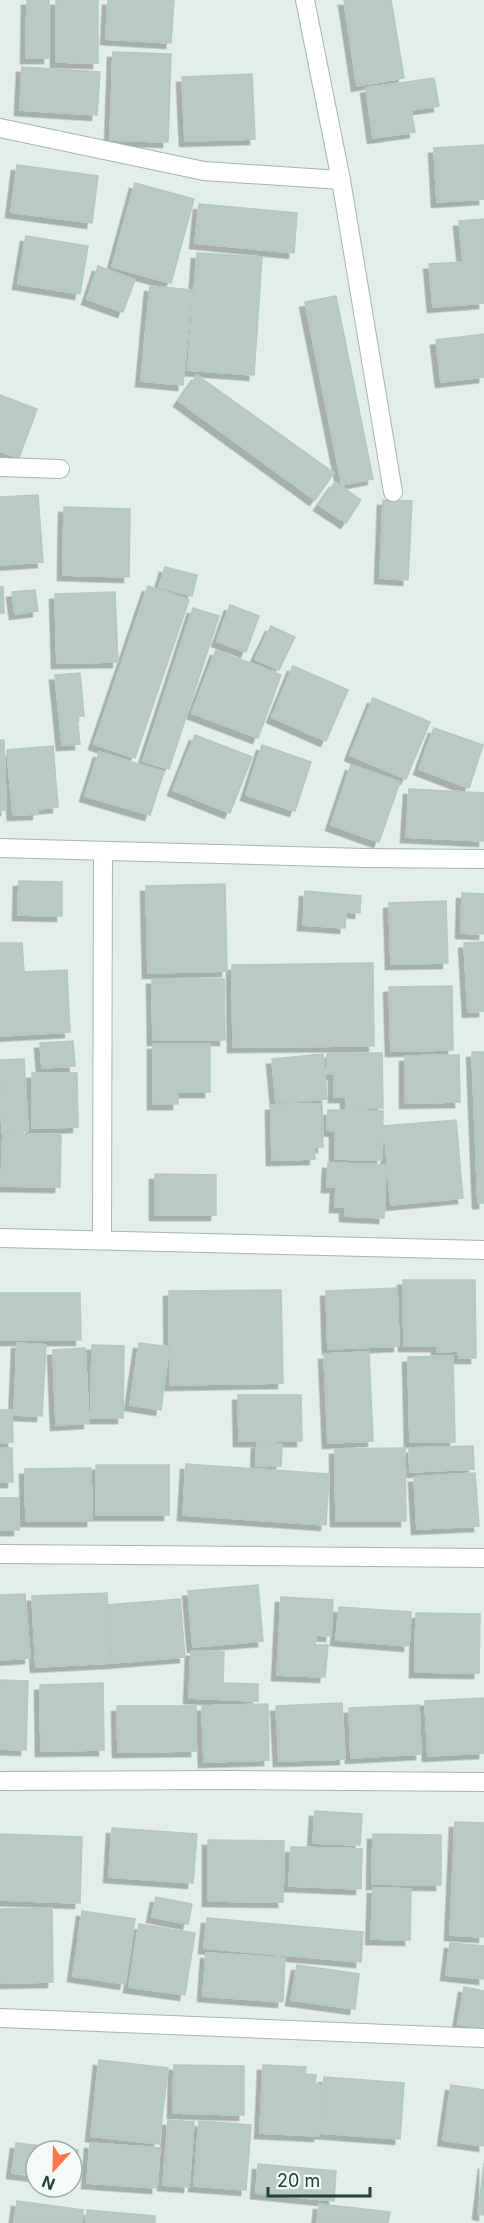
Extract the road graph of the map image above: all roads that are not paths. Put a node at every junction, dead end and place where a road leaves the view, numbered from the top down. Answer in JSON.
{"nodes":[{"id":1,"x":305,"y":0,"type":"edge"},
{"id":2,"x":0,"y":128,"type":"edge"},
{"id":3,"x":341,"y":180,"type":"junction"},
{"id":4,"x":0,"y":467,"type":"edge"},
{"id":5,"x":60,"y":469,"type":"dead end"},
{"id":6,"x":393,"y":492,"type":"dead end"},
{"id":7,"x":0,"y":848,"type":"edge"},
{"id":8,"x":103,"y":851,"type":"junction"},
{"id":9,"x":484,"y":859,"type":"edge"},
{"id":10,"x":0,"y":1238,"type":"edge"},
{"id":11,"x":102,"y":1240,"type":"junction"},
{"id":12,"x":484,"y":1250,"type":"edge"},
{"id":13,"x":0,"y":1554,"type":"edge"},
{"id":14,"x":484,"y":1558,"type":"edge"},
{"id":15,"x":0,"y":1781,"type":"edge"},
{"id":16,"x":484,"y":1782,"type":"edge"},
{"id":17,"x":0,"y":2018,"type":"edge"},
{"id":18,"x":484,"y":2038,"type":"edge"}],
"edges":[{"from":1,"to":3,"type":"street"},
{"from":2,"to":3,"type":"street"},
{"from":3,"to":6,"type":"street"},
{"from":4,"to":5,"type":"street"},
{"from":7,"to":8,"type":"street"},
{"from":8,"to":9,"type":"street"},
{"from":8,"to":11,"type":"street"},
{"from":10,"to":11,"type":"street"},
{"from":11,"to":12,"type":"street"},
{"from":13,"to":14,"type":"street"},
{"from":15,"to":16,"type":"street"},
{"from":17,"to":18,"type":"street"}]}
